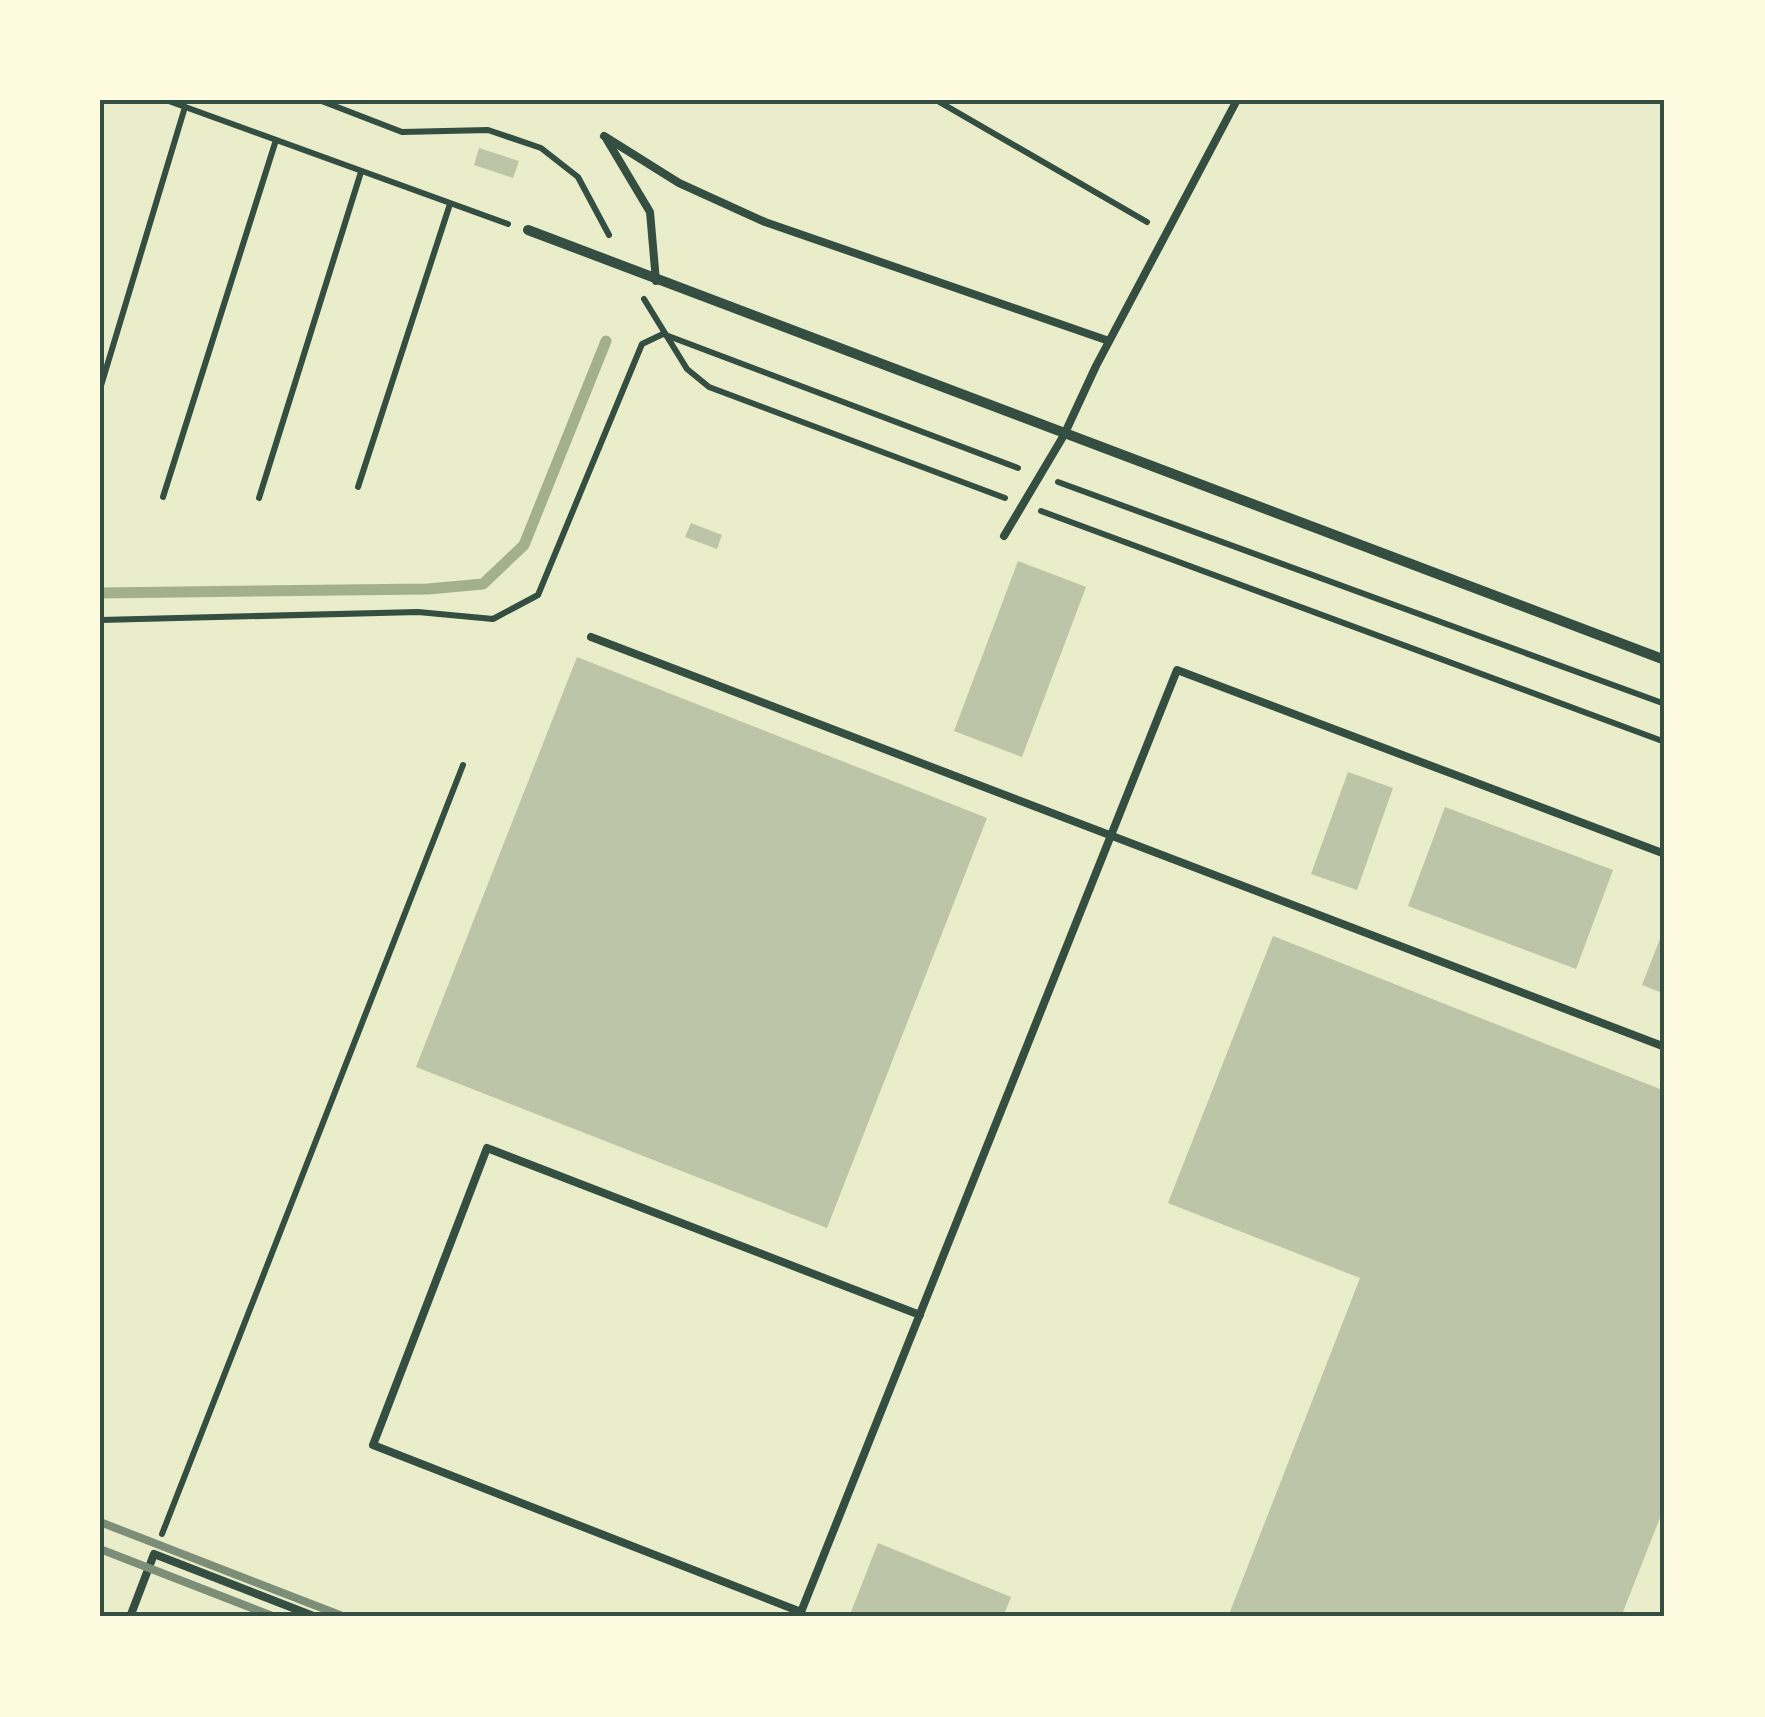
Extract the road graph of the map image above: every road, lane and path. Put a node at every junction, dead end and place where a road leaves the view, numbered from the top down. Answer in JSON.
{"nodes":[{"id":1,"x":166,"y":100,"type":"edge"},
{"id":2,"x":319,"y":100,"type":"edge"},
{"id":3,"x":936,"y":100,"type":"edge"},
{"id":4,"x":1237,"y":100,"type":"edge"},
{"id":5,"x":185,"y":107,"type":"junction"},
{"id":6,"x":276,"y":140,"type":"junction"},
{"id":7,"x":362,"y":172,"type":"junction"},
{"id":8,"x":450,"y":204,"type":"junction"},
{"id":9,"x":528,"y":230,"type":"joint"},
{"id":10,"x":1166,"y":233,"type":"junction"},
{"id":11,"x":627,"y":270,"type":"junction"},
{"id":12,"x":656,"y":280,"type":"junction"},
{"id":13,"x":663,"y":334,"type":"junction"},
{"id":14,"x":1109,"y":341,"type":"junction"},
{"id":15,"x":100,"y":389,"type":"edge"},
{"id":16,"x":1064,"y":435,"type":"junction"},
{"id":17,"x":1041,"y":476,"type":"junction"},
{"id":18,"x":358,"y":487,"type":"dead end"},
{"id":19,"x":163,"y":497,"type":"dead end"},
{"id":20,"x":259,"y":498,"type":"dead end"},
{"id":21,"x":1024,"y":505,"type":"junction"},
{"id":22,"x":1004,"y":536,"type":"dead end"},
{"id":23,"x":100,"y":620,"type":"edge"},
{"id":24,"x":591,"y":637,"type":"dead end"},
{"id":25,"x":1665,"y":660,"type":"edge"},
{"id":26,"x":1665,"y":704,"type":"edge"},
{"id":27,"x":1665,"y":742,"type":"edge"},
{"id":28,"x":463,"y":765,"type":"dead end"},
{"id":29,"x":1111,"y":835,"type":"junction"},
{"id":30,"x":1665,"y":854,"type":"edge"},
{"id":31,"x":1665,"y":1047,"type":"edge"},
{"id":32,"x":920,"y":1315,"type":"junction"},
{"id":33,"x":154,"y":1554,"type":"junction"},
{"id":34,"x":800,"y":1615,"type":"edge"},
{"id":35,"x":130,"y":1617,"type":"edge"},
{"id":36,"x":316,"y":1617,"type":"edge"}],
"edges":[{"from":1,"to":5,"type":"path"},
{"from":2,"to":11,"type":"path"},
{"from":3,"to":10,"type":"path"},
{"from":4,"to":10,"type":"lane"},
{"from":5,"to":6,"type":"path"},
{"from":5,"to":15,"type":"path"},
{"from":6,"to":7,"type":"path"},
{"from":6,"to":19,"type":"path"},
{"from":7,"to":8,"type":"path"},
{"from":7,"to":20,"type":"path"},
{"from":8,"to":9,"type":"path"},
{"from":8,"to":18,"type":"path"},
{"from":9,"to":11,"type":"street"},
{"from":10,"to":14,"type":"lane"},
{"from":11,"to":12,"type":"street"},
{"from":11,"to":13,"type":"path"},
{"from":12,"to":14,"type":"lane"},
{"from":12,"to":16,"type":"street"},
{"from":13,"to":17,"type":"path"},
{"from":13,"to":21,"type":"path"},
{"from":13,"to":23,"type":"path"},
{"from":14,"to":16,"type":"lane"},
{"from":16,"to":17,"type":"lane"},
{"from":16,"to":25,"type":"street"},
{"from":17,"to":21,"type":"lane"},
{"from":17,"to":26,"type":"path"},
{"from":21,"to":22,"type":"lane"},
{"from":21,"to":27,"type":"path"},
{"from":24,"to":29,"type":"lane"},
{"from":28,"to":33,"type":"path"},
{"from":29,"to":30,"type":"lane"},
{"from":29,"to":31,"type":"lane"},
{"from":29,"to":32,"type":"lane"},
{"from":32,"to":34,"type":"lane"},
{"from":32,"to":34,"type":"lane"},
{"from":33,"to":35,"type":"lane"},
{"from":33,"to":36,"type":"lane"}]}
